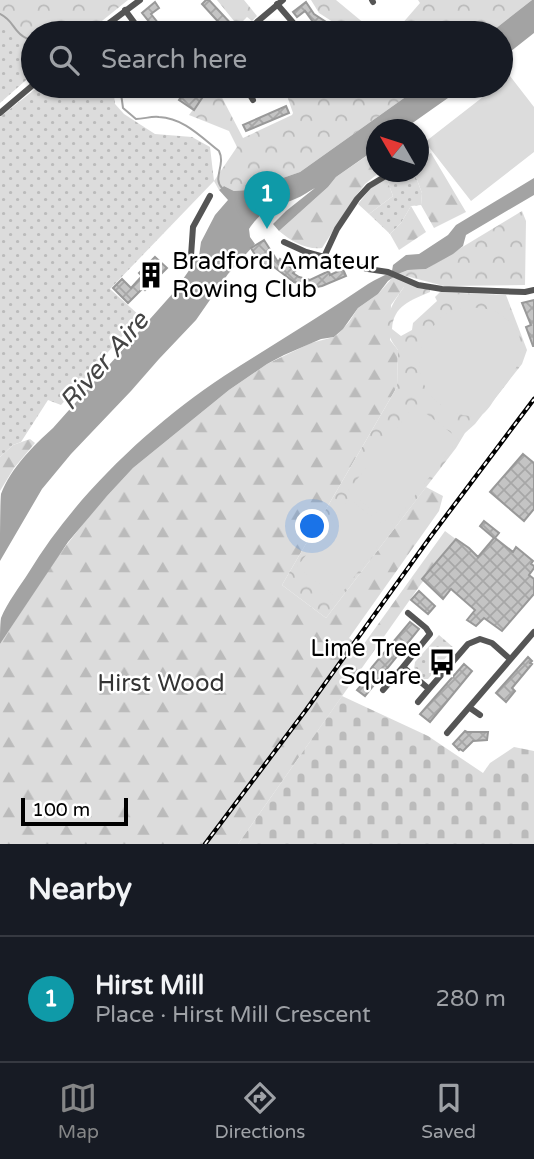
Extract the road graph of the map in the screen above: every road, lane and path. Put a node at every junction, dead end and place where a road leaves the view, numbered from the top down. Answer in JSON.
{"nodes":[{"id":1,"x":140,"y":0,"type":"edge"},
{"id":2,"x":280,"y":2,"type":"edge"},
{"id":3,"x":125,"y":10,"type":"junction"},
{"id":4,"x":111,"y":21,"type":"edge"},
{"id":5,"x":133,"y":21,"type":"edge"},
{"id":6,"x":258,"y":21,"type":"edge"},
{"id":7,"x":293,"y":21,"type":"edge"},
{"id":8,"x":21,"y":95,"type":"edge"},
{"id":9,"x":0,"y":113,"type":"edge"},
{"id":10,"x":376,"y":182,"type":"edge"},
{"id":11,"x":210,"y":196,"type":"dead end"},
{"id":12,"x":284,"y":242,"type":"dead end"},
{"id":13,"x":191,"y":256,"type":"dead end"},
{"id":14,"x":324,"y":257,"type":"junction"},
{"id":15,"x":534,"y":290,"type":"edge"},
{"id":16,"x":408,"y":613,"type":"dead end"},
{"id":17,"x":534,"y":632,"type":"edge"},
{"id":18,"x":510,"y":659,"type":"junction"},
{"id":19,"x":403,"y":667,"type":"junction"},
{"id":20,"x":429,"y":689,"type":"junction"},
{"id":21,"x":383,"y":690,"type":"dead end"},
{"id":22,"x":418,"y":702,"type":"dead end"},
{"id":23,"x":470,"y":708,"type":"junction"},
{"id":24,"x":480,"y":715,"type":"dead end"},
{"id":25,"x":447,"y":733,"type":"dead end"}],
"edges":[{"from":1,"to":3,"type":"street"},
{"from":2,"to":6,"type":"street"},
{"from":2,"to":7,"type":"street"},
{"from":3,"to":4,"type":"street"},
{"from":3,"to":5,"type":"street"},
{"from":8,"to":9,"type":"street"},
{"from":10,"to":14,"type":"street"},
{"from":11,"to":13,"type":"street"},
{"from":12,"to":14,"type":"street"},
{"from":14,"to":15,"type":"street"},
{"from":16,"to":19,"type":"street"},
{"from":17,"to":18,"type":"street"},
{"from":18,"to":20,"type":"street"},
{"from":18,"to":23,"type":"street"},
{"from":19,"to":20,"type":"street"},
{"from":19,"to":21,"type":"street"},
{"from":20,"to":22,"type":"street"},
{"from":23,"to":24,"type":"street"},
{"from":23,"to":25,"type":"street"}]}
